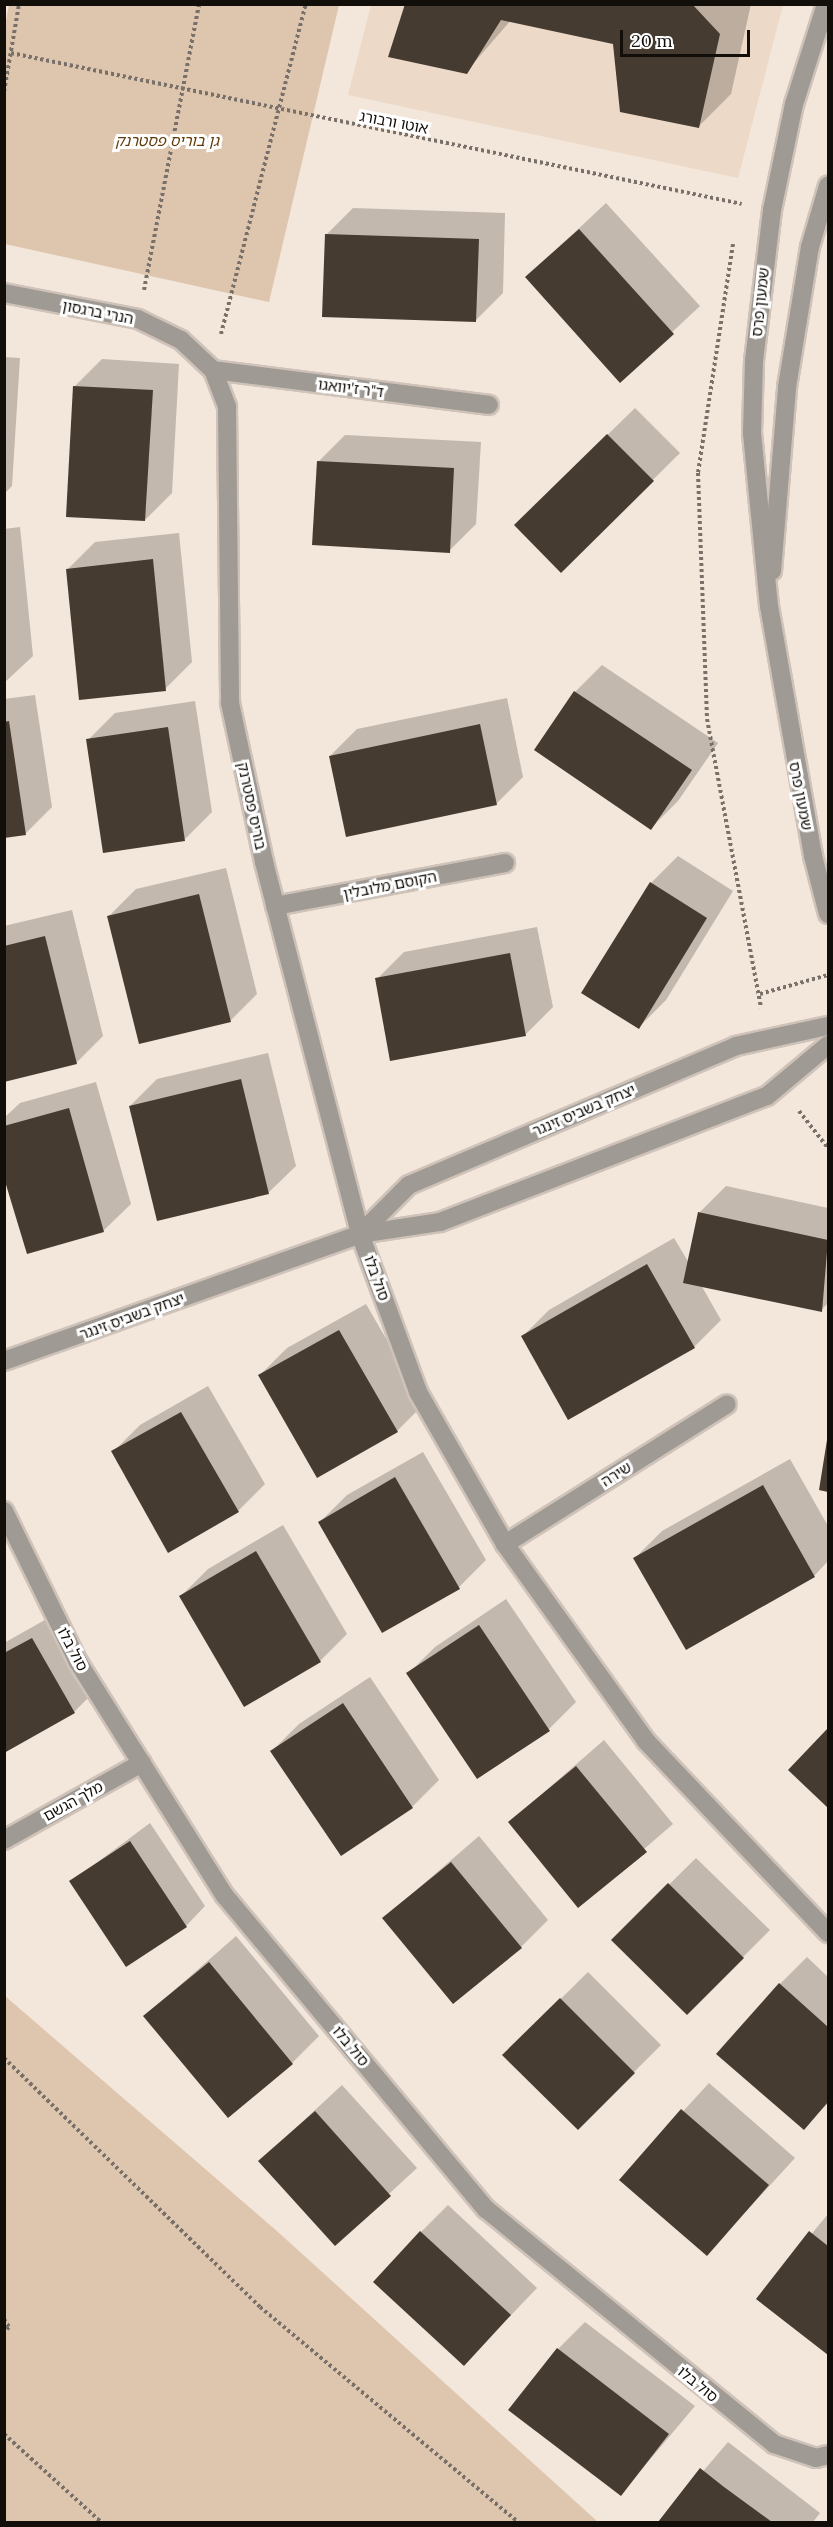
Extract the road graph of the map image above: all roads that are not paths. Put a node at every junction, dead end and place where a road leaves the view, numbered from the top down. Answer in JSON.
{"nodes":[{"id":1,"x":826,"y":4,"type":"edge"},
{"id":2,"x":828,"y":186,"type":"edge"},
{"id":3,"x":4,"y":293,"type":"edge"},
{"id":4,"x":213,"y":370,"type":"junction"},
{"id":5,"x":489,"y":405,"type":"dead end"},
{"id":6,"x":769,"y":606,"type":"junction"},
{"id":7,"x":505,"y":863,"type":"dead end"},
{"id":8,"x":275,"y":906,"type":"junction"},
{"id":9,"x":828,"y":914,"type":"edge"},
{"id":10,"x":828,"y":1026,"type":"edge"},
{"id":11,"x":828,"y":1045,"type":"edge"},
{"id":12,"x":360,"y":1234,"type":"junction"},
{"id":13,"x":4,"y":1361,"type":"edge"},
{"id":14,"x":727,"y":1404,"type":"dead end"},
{"id":15,"x":4,"y":1511,"type":"edge"},
{"id":16,"x":504,"y":1544,"type":"junction"},
{"id":17,"x":142,"y":1763,"type":"junction"},
{"id":18,"x":4,"y":1840,"type":"edge"},
{"id":19,"x":827,"y":1929,"type":"edge"},
{"id":20,"x":828,"y":2455,"type":"edge"}],
"edges":[{"from":1,"to":6,"type":"street","name":"שמעון פרס"},
{"from":2,"to":6,"type":"street","name":"שמעון פרס"},
{"from":3,"to":4,"type":"street","name":"הנרי ברגסון"},
{"from":4,"to":5,"type":"street","name":"ד\"ר ז'יוואגו"},
{"from":4,"to":8,"type":"street","name":"בוריס פסטרנק"},
{"from":6,"to":9,"type":"street","name":"שמעון פרס"},
{"from":7,"to":8,"type":"street","name":"הקוסם מלובלין"},
{"from":8,"to":12,"type":"street","name":"בוריס פסטרנק"},
{"from":10,"to":12,"type":"street","name":"יצחק בשביס זינגר"},
{"from":11,"to":12,"type":"street","name":"יצחק בשביס זינגר"},
{"from":12,"to":13,"type":"street","name":"יצחק בשביס זינגר"},
{"from":12,"to":16,"type":"street","name":"סול בלו"},
{"from":14,"to":16,"type":"street","name":"שירה"},
{"from":15,"to":17,"type":"street","name":"סול בלו"},
{"from":16,"to":19,"type":"street","name":"סול בלו"},
{"from":17,"to":18,"type":"street","name":"מלך הגשם"},
{"from":17,"to":20,"type":"street","name":"סול בלו"}]}
